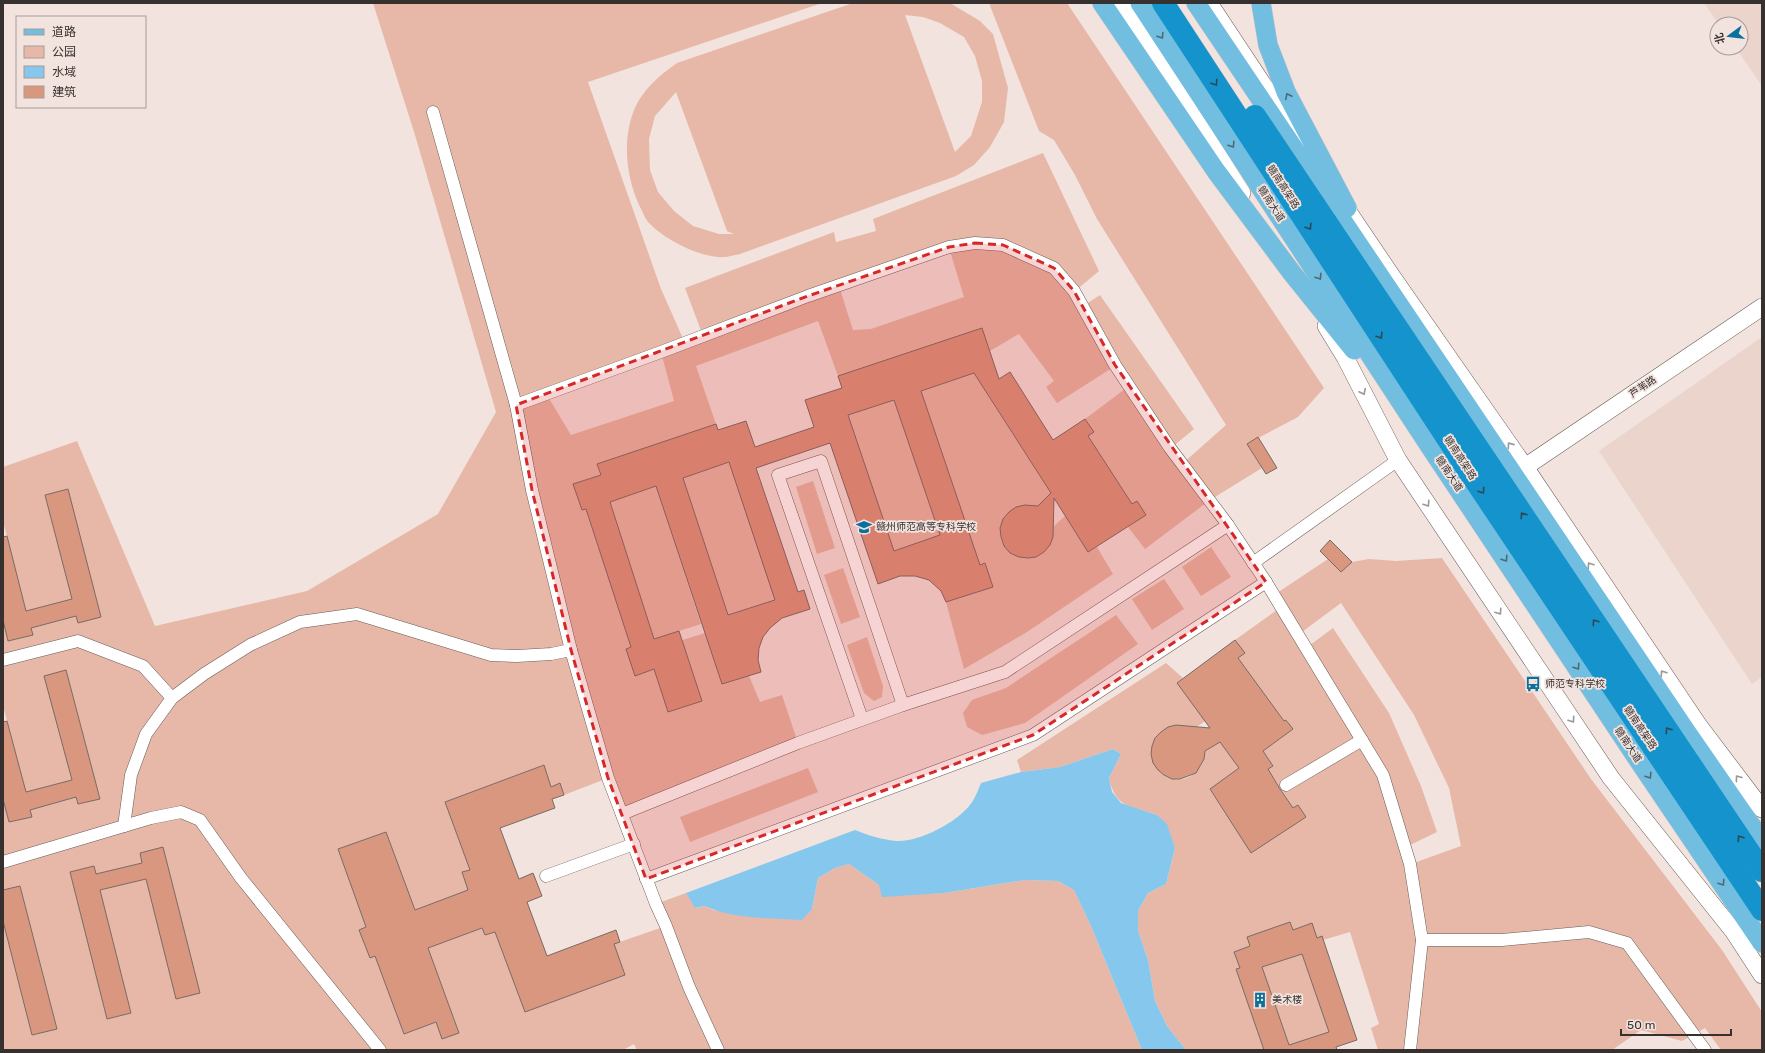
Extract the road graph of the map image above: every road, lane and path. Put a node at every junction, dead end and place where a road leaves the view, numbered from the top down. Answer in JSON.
{"nodes":[{"id":1,"x":1093,"y":3,"type":"edge"},
{"id":2,"x":1102,"y":3,"type":"edge"},
{"id":3,"x":1121,"y":3,"type":"edge"},
{"id":4,"x":1140,"y":3,"type":"edge"},
{"id":5,"x":1163,"y":3,"type":"edge"},
{"id":6,"x":1180,"y":3,"type":"edge"},
{"id":7,"x":1196,"y":3,"type":"edge"},
{"id":8,"x":1209,"y":3,"type":"edge"},
{"id":9,"x":1261,"y":3,"type":"edge"},
{"id":10,"x":433,"y":112,"type":"dead end"},
{"id":11,"x":1352,"y":218,"type":"junction"},
{"id":12,"x":1292,"y":273,"type":"junction"},
{"id":13,"x":1384,"y":280,"type":"junction"},
{"id":14,"x":1762,"y":307,"type":"edge"},
{"id":15,"x":1329,"y":331,"type":"junction"},
{"id":16,"x":516,"y":405,"type":"junction"},
{"id":17,"x":1429,"y":445,"type":"junction"},
{"id":18,"x":1398,"y":460,"type":"junction"},
{"id":19,"x":1525,"y":467,"type":"junction"},
{"id":20,"x":1228,"y":525,"type":"junction"},
{"id":21,"x":1253,"y":563,"type":"junction"},
{"id":22,"x":1266,"y":582,"type":"junction"},
{"id":23,"x":571,"y":650,"type":"junction"},
{"id":24,"x":3,"y":660,"type":"edge"},
{"id":25,"x":172,"y":698,"type":"junction"},
{"id":26,"x":903,"y":705,"type":"junction"},
{"id":27,"x":862,"y":719,"type":"junction"},
{"id":28,"x":1362,"y":740,"type":"junction"},
{"id":29,"x":1286,"y":785,"type":"dead end"},
{"id":30,"x":1762,"y":809,"type":"edge"},
{"id":31,"x":622,"y":814,"type":"junction"},
{"id":32,"x":124,"y":826,"type":"junction"},
{"id":33,"x":1762,"y":841,"type":"edge"},
{"id":34,"x":634,"y":844,"type":"junction"},
{"id":35,"x":3,"y":862,"type":"edge"},
{"id":36,"x":1762,"y":870,"type":"edge"},
{"id":37,"x":546,"y":876,"type":"dead end"},
{"id":38,"x":646,"y":879,"type":"junction"},
{"id":39,"x":1762,"y":910,"type":"edge"},
{"id":40,"x":1422,"y":940,"type":"junction"},
{"id":41,"x":1762,"y":943,"type":"edge"},
{"id":42,"x":1762,"y":975,"type":"edge"},
{"id":43,"x":380,"y":1050,"type":"edge"},
{"id":44,"x":718,"y":1050,"type":"edge"},
{"id":45,"x":1410,"y":1050,"type":"edge"},
{"id":46,"x":1705,"y":1050,"type":"edge"}],
"edges":[{"from":1,"to":15,"type":"street"},
{"from":2,"to":12,"type":"main road"},
{"from":3,"to":12,"type":"street"},
{"from":4,"to":17,"type":"main road","name":"赣南大道","one_way":true},
{"from":5,"to":39,"type":"highway","name":"赣南高架路","one_way":true},
{"from":36,"to":6,"type":"highway","name":"赣南高架路","one_way":true},
{"from":7,"to":13,"type":"main road"},
{"from":8,"to":11,"type":"street"},
{"from":11,"to":9,"type":"main road","one_way":true},
{"from":10,"to":16,"type":"street"},
{"from":11,"to":13,"type":"main road"},
{"from":19,"to":11,"type":"street","one_way":true},
{"from":12,"to":15,"type":"street"},
{"from":12,"to":17,"type":"main road"},
{"from":13,"to":33,"type":"main road"},
{"from":14,"to":19,"type":"street","name":"芦苇路"},
{"from":15,"to":18,"type":"street","one_way":true},
{"from":16,"to":20,"type":"street"},
{"from":16,"to":23,"type":"street"},
{"from":17,"to":41,"type":"main road","name":"赣南大道","one_way":true},
{"from":18,"to":21,"type":"street"},
{"from":18,"to":42,"type":"street","one_way":true},
{"from":30,"to":19,"type":"street","one_way":true},
{"from":20,"to":21,"type":"street"},
{"from":20,"to":26,"type":"street"},
{"from":21,"to":22,"type":"street"},
{"from":22,"to":28,"type":"street"},
{"from":22,"to":38,"type":"street"},
{"from":23,"to":25,"type":"street"},
{"from":23,"to":31,"type":"street"},
{"from":24,"to":25,"type":"street"},
{"from":25,"to":32,"type":"street"},
{"from":26,"to":27,"type":"street"},
{"from":26,"to":27,"type":"street"},
{"from":27,"to":31,"type":"street"},
{"from":28,"to":29,"type":"street"},
{"from":28,"to":40,"type":"street"},
{"from":31,"to":34,"type":"street"},
{"from":32,"to":35,"type":"street"},
{"from":32,"to":43,"type":"street"},
{"from":34,"to":37,"type":"street"},
{"from":34,"to":38,"type":"street"},
{"from":38,"to":44,"type":"street"},
{"from":40,"to":45,"type":"street"},
{"from":40,"to":46,"type":"street"}]}
